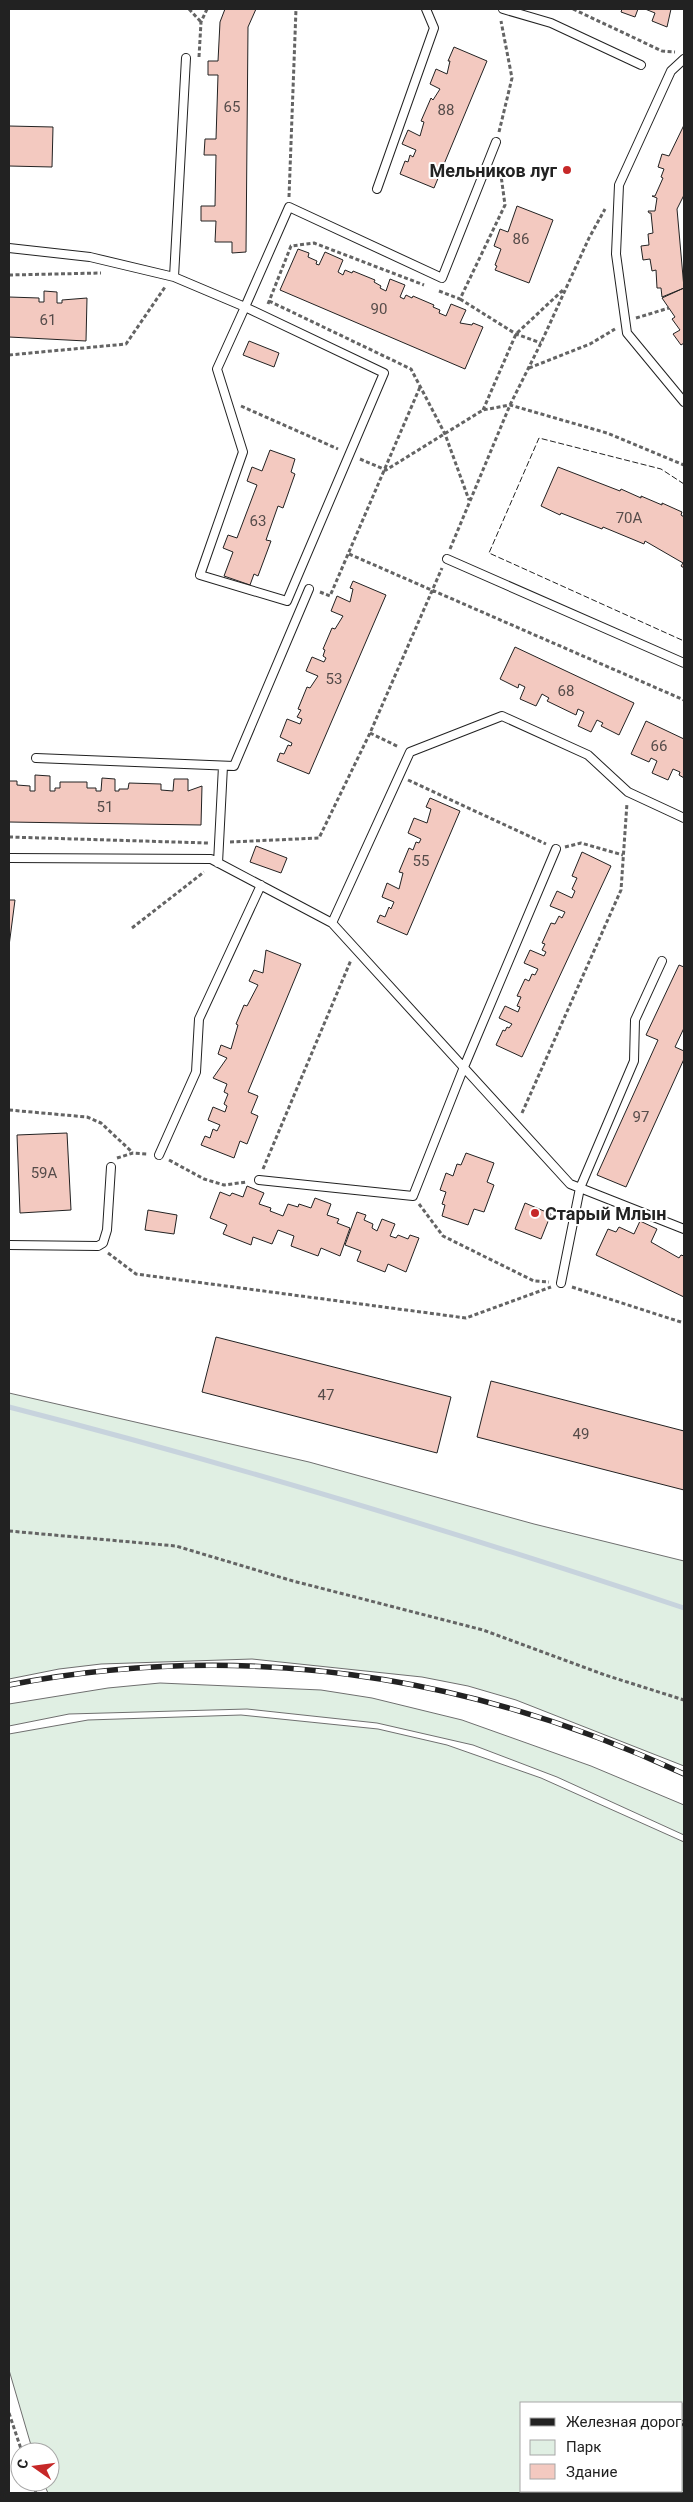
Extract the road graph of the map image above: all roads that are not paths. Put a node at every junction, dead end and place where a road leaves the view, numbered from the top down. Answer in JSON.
{"nodes":[{"id":1,"x":426,"y":9,"type":"edge"},
{"id":2,"x":504,"y":9,"type":"edge"},
{"id":3,"x":186,"y":58,"type":"dead end"},
{"id":4,"x":684,"y":59,"type":"edge"},
{"id":5,"x":641,"y":65,"type":"dead end"},
{"id":6,"x":496,"y":142,"type":"dead end"},
{"id":7,"x":377,"y":189,"type":"dead end"},
{"id":8,"x":9,"y":248,"type":"edge"},
{"id":9,"x":174,"y":277,"type":"junction"},
{"id":10,"x":245,"y":307,"type":"junction"},
{"id":11,"x":684,"y":402,"type":"edge"},
{"id":12,"x":446,"y":559,"type":"road end"},
{"id":13,"x":309,"y":589,"type":"road end"},
{"id":14,"x":684,"y":662,"type":"edge"},
{"id":15,"x":36,"y":758,"type":"dead end"},
{"id":16,"x":223,"y":766,"type":"junction"},
{"id":17,"x":684,"y":818,"type":"edge"},
{"id":18,"x":556,"y":849,"type":"road end"},
{"id":19,"x":9,"y":858,"type":"edge"},
{"id":20,"x":218,"y":863,"type":"junction"},
{"id":21,"x":261,"y":885,"type":"junction"},
{"id":22,"x":332,"y":924,"type":"junction"},
{"id":23,"x":662,"y":961,"type":"dead end"},
{"id":24,"x":464,"y":1067,"type":"junction"},
{"id":25,"x":159,"y":1155,"type":"road end"},
{"id":26,"x":111,"y":1167,"type":"road end"},
{"id":27,"x":259,"y":1180,"type":"road end"},
{"id":28,"x":580,"y":1188,"type":"junction"},
{"id":29,"x":684,"y":1229,"type":"edge"},
{"id":30,"x":9,"y":1245,"type":"edge"},
{"id":31,"x":561,"y":1283,"type":"road end"}],
"edges":[{"from":1,"to":7,"type":"lane"},
{"from":2,"to":5,"type":"lane"},
{"from":3,"to":9,"type":"lane"},
{"from":4,"to":11,"type":"lane"},
{"from":6,"to":10,"type":"lane"},
{"from":8,"to":9,"type":"lane"},
{"from":9,"to":10,"type":"lane"},
{"from":10,"to":10,"type":"lane"},
{"from":12,"to":14,"type":"lane"},
{"from":13,"to":16,"type":"lane"},
{"from":15,"to":16,"type":"lane"},
{"from":16,"to":20,"type":"lane"},
{"from":17,"to":22,"type":"lane"},
{"from":18,"to":24,"type":"lane"},
{"from":19,"to":20,"type":"lane"},
{"from":20,"to":21,"type":"lane"},
{"from":21,"to":22,"type":"lane"},
{"from":21,"to":25,"type":"lane"},
{"from":22,"to":24,"type":"lane"},
{"from":23,"to":28,"type":"lane"},
{"from":24,"to":27,"type":"lane"},
{"from":24,"to":28,"type":"lane"},
{"from":26,"to":30,"type":"lane"},
{"from":28,"to":29,"type":"lane"},
{"from":28,"to":31,"type":"lane"}]}
